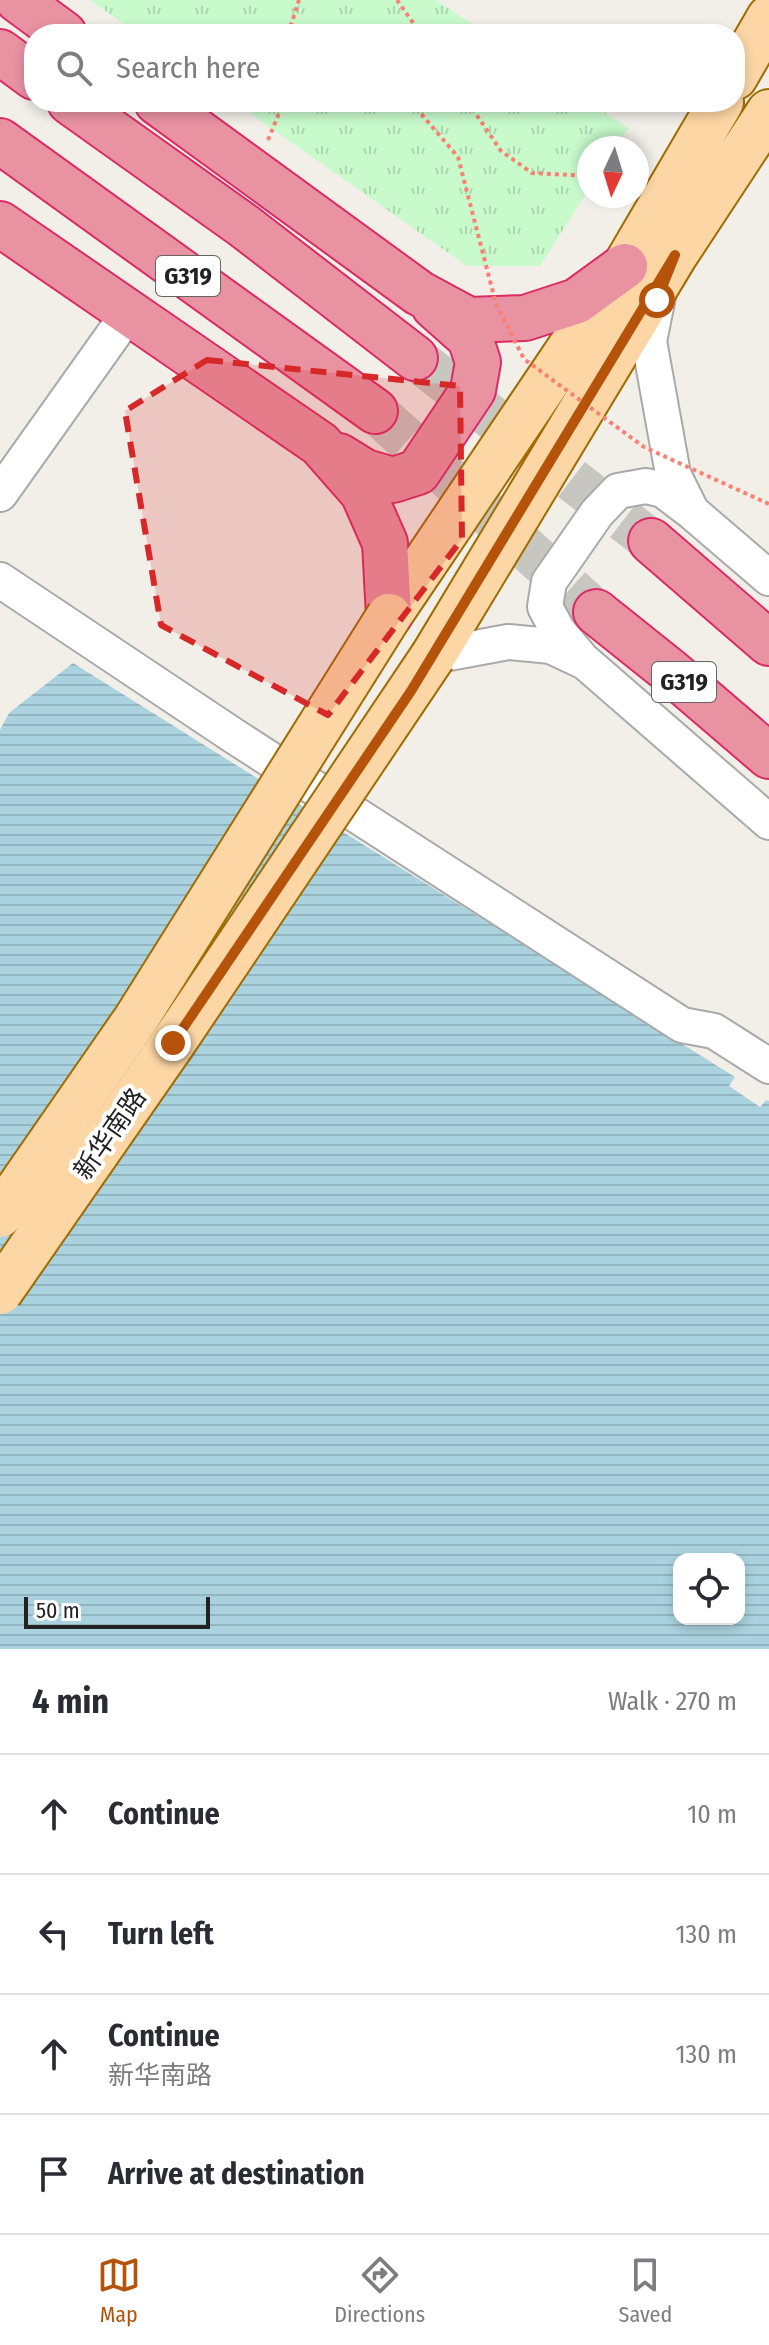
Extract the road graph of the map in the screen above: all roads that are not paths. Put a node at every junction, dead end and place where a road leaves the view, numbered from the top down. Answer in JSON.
{"nodes":[{"id":1,"x":18,"y":0,"type":"edge"},
{"id":2,"x":769,"y":18,"type":"edge"},
{"id":3,"x":50,"y":24,"type":"edge"},
{"id":4,"x":0,"y":52,"type":"edge"},
{"id":5,"x":745,"y":60,"type":"edge"},
{"id":6,"x":24,"y":70,"type":"edge"},
{"id":7,"x":84,"y":112,"type":"edge"},
{"id":8,"x":170,"y":112,"type":"edge"},
{"id":9,"x":715,"y":112,"type":"edge"},
{"id":10,"x":769,"y":112,"type":"edge"},
{"id":11,"x":0,"y":141,"type":"edge"},
{"id":12,"x":0,"y":224,"type":"edge"},
{"id":13,"x":675,"y":255,"type":"junction"},
{"id":14,"x":625,"y":266,"type":"junction"},
{"id":15,"x":419,"y":293,"type":"junction"},
{"id":16,"x":128,"y":314,"type":"junction"},
{"id":17,"x":415,"y":358,"type":"tunnel mouth"},
{"id":18,"x":375,"y":411,"type":"tunnel mouth"},
{"id":19,"x":320,"y":444,"type":"junction"},
{"id":20,"x":0,"y":494,"type":"edge"},
{"id":21,"x":692,"y":512,"type":"junction"},
{"id":22,"x":651,"y":541,"type":"tunnel mouth"},
{"id":23,"x":769,"y":578,"type":"edge"},
{"id":24,"x":0,"y":580,"type":"edge"},
{"id":25,"x":596,"y":612,"type":"tunnel mouth"},
{"id":26,"x":389,"y":616,"type":"junction"},
{"id":27,"x":769,"y":643,"type":"edge"},
{"id":28,"x":433,"y":656,"type":"junction"},
{"id":29,"x":585,"y":662,"type":"junction"},
{"id":30,"x":769,"y":756,"type":"edge"},
{"id":31,"x":769,"y":822,"type":"edge"},
{"id":32,"x":769,"y":1066,"type":"edge"},
{"id":33,"x":0,"y":1215,"type":"edge"},
{"id":34,"x":0,"y":1292,"type":"edge"}],
"edges":[{"from":1,"to":3,"type":"highway"},
{"from":2,"to":5,"type":"main road"},
{"from":4,"to":6,"type":"highway"},
{"from":7,"to":17,"type":"highway","number":"G319"},
{"from":8,"to":15,"type":"highway"},
{"from":9,"to":14,"type":"main road","name":"新华南路"},
{"from":10,"to":13,"type":"main road","name":"新华南路"},
{"from":11,"to":18,"type":"highway","number":"G319"},
{"from":12,"to":16,"type":"highway"},
{"from":13,"to":21,"type":"street"},
{"from":13,"to":28,"type":"main road","name":"新华南路"},
{"from":14,"to":15,"type":"highway"},
{"from":14,"to":26,"type":"main road","name":"新华南路"},
{"from":15,"to":19,"type":"highway"},
{"from":16,"to":19,"type":"highway"},
{"from":16,"to":20,"type":"street"},
{"from":19,"to":26,"type":"highway"},
{"from":21,"to":23,"type":"street"},
{"from":21,"to":29,"type":"street"},
{"from":22,"to":27,"type":"highway"},
{"from":24,"to":32,"type":"street"},
{"from":25,"to":30,"type":"highway","number":"G319"},
{"from":26,"to":33,"type":"main road","name":"新华南路","bridge":true},
{"from":28,"to":29,"type":"street"},
{"from":28,"to":34,"type":"main road","name":"新华南路","bridge":true},
{"from":29,"to":31,"type":"street"}]}
